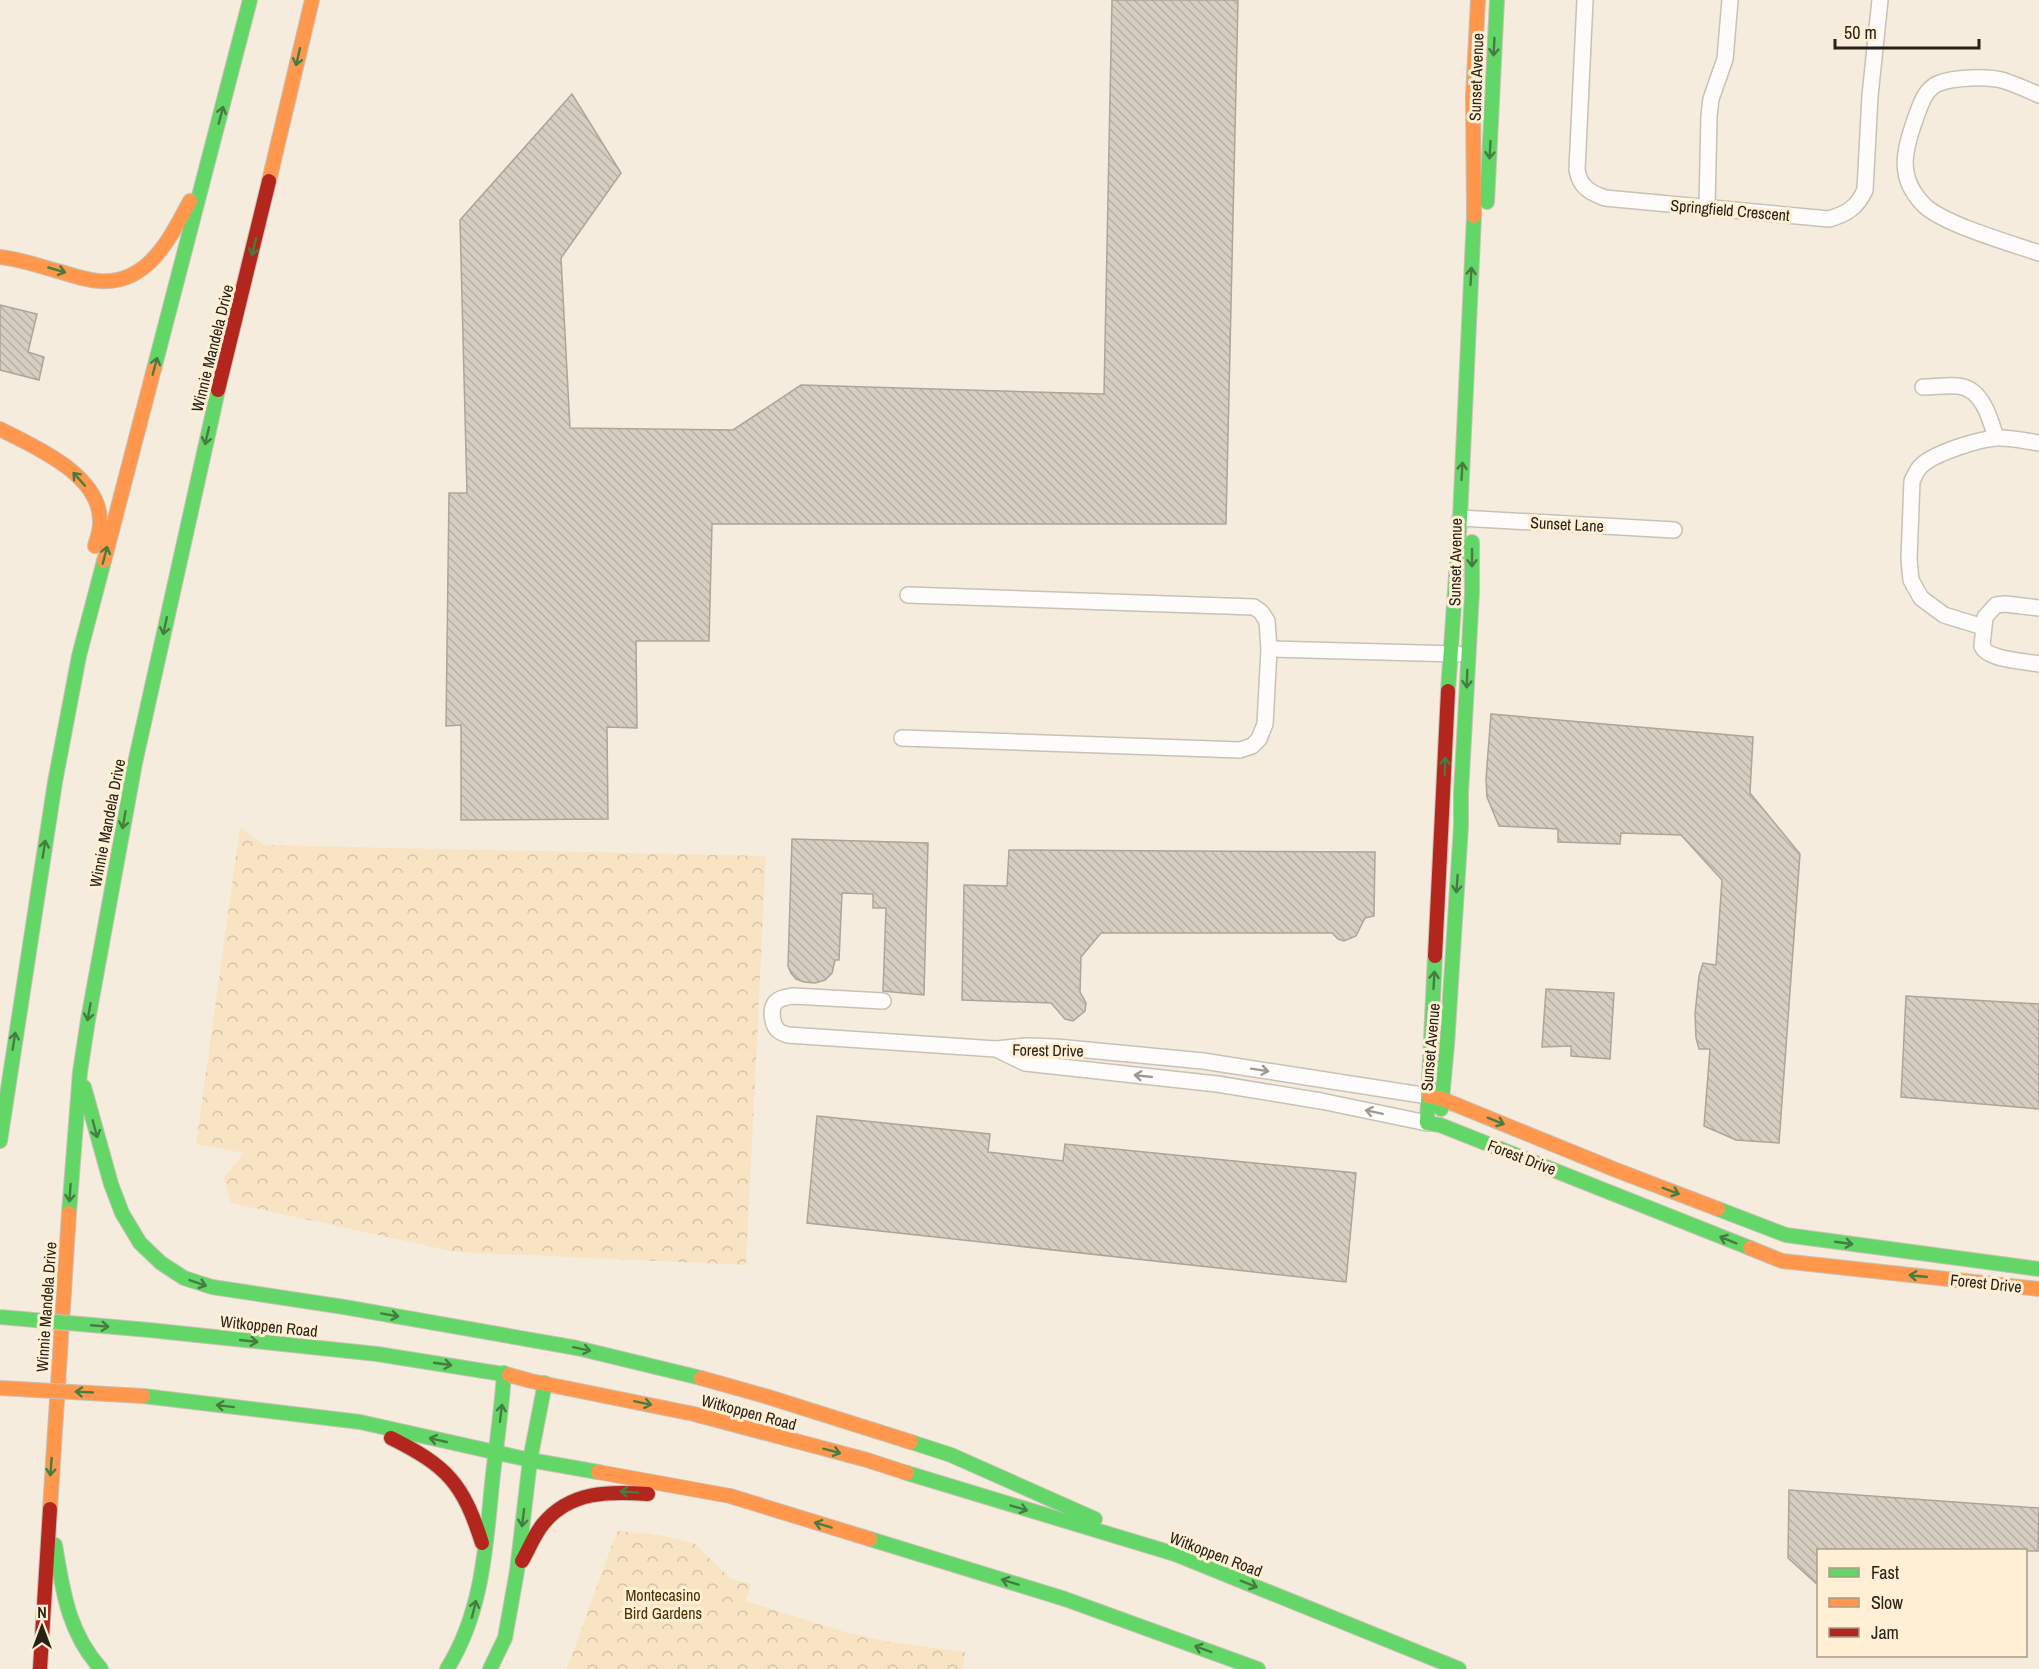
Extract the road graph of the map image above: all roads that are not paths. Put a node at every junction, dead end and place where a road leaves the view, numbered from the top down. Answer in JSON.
{"nodes":[{"id":1,"x":250,"y":0,"type":"edge"},
{"id":2,"x":312,"y":0,"type":"edge"},
{"id":3,"x":1478,"y":0,"type":"edge"},
{"id":4,"x":1497,"y":0,"type":"edge"},
{"id":5,"x":1585,"y":0,"type":"edge"},
{"id":6,"x":1730,"y":0,"type":"edge"},
{"id":7,"x":1880,"y":0,"type":"edge"},
{"id":8,"x":2039,"y":95,"type":"edge"},
{"id":9,"x":206,"y":171,"type":"junction"},
{"id":10,"x":1707,"y":207,"type":"junction"},
{"id":11,"x":2039,"y":253,"type":"edge"},
{"id":12,"x":0,"y":257,"type":"edge"},
{"id":13,"x":1923,"y":387,"type":"dead end"},
{"id":14,"x":0,"y":429,"type":"edge"},
{"id":15,"x":1996,"y":438,"type":"junction"},
{"id":16,"x":2039,"y":443,"type":"edge"},
{"id":17,"x":1466,"y":518,"type":"junction"},
{"id":18,"x":1674,"y":530,"type":"dead end"},
{"id":19,"x":908,"y":595,"type":"dead end"},
{"id":20,"x":2039,"y":608,"type":"edge"},
{"id":21,"x":1983,"y":627,"type":"junction"},
{"id":22,"x":1269,"y":649,"type":"junction"},
{"id":23,"x":1450,"y":654,"type":"junction"},
{"id":24,"x":1468,"y":655,"type":"junction"},
{"id":25,"x":79,"y":656,"type":"junction"},
{"id":26,"x":2039,"y":664,"type":"edge"},
{"id":27,"x":902,"y":738,"type":"dead end"},
{"id":28,"x":883,"y":1001,"type":"dead end"},
{"id":29,"x":996,"y":1049,"type":"junction"},
{"id":30,"x":80,"y":1072,"type":"junction"},
{"id":31,"x":1435,"y":1097,"type":"junction"},
{"id":32,"x":1433,"y":1124,"type":"junction"},
{"id":33,"x":1,"y":1127,"type":"edge"},
{"id":34,"x":0,"y":1141,"type":"edge"},
{"id":35,"x":2039,"y":1269,"type":"edge"},
{"id":36,"x":2039,"y":1289,"type":"edge"},
{"id":37,"x":0,"y":1317,"type":"edge"},
{"id":38,"x":504,"y":1373,"type":"junction"},
{"id":39,"x":544,"y":1383,"type":"junction"},
{"id":40,"x":0,"y":1388,"type":"edge"},
{"id":41,"x":360,"y":1422,"type":"junction"},
{"id":42,"x":495,"y":1452,"type":"junction"},
{"id":43,"x":530,"y":1460,"type":"junction"},
{"id":44,"x":730,"y":1496,"type":"junction"},
{"id":45,"x":48,"y":1509,"type":"junction"},
{"id":46,"x":485,"y":1552,"type":"junction"},
{"id":47,"x":1175,"y":1554,"type":"junction"},
{"id":48,"x":517,"y":1571,"type":"junction"},
{"id":49,"x":40,"y":1669,"type":"edge"},
{"id":50,"x":101,"y":1669,"type":"edge"},
{"id":51,"x":447,"y":1669,"type":"edge"},
{"id":52,"x":490,"y":1669,"type":"edge"},
{"id":53,"x":1258,"y":1669,"type":"edge"},
{"id":54,"x":1459,"y":1669,"type":"edge"}],
"edges":[{"from":9,"to":1,"type":"main road","one_way":true},
{"from":2,"to":30,"type":"main road","name":"Winnie Mandela Drive","one_way":true},
{"from":17,"to":3,"type":"main road","name":"Sunset Avenue","one_way":true},
{"from":4,"to":17,"type":"main road","name":"Sunset Avenue","one_way":true},
{"from":5,"to":10,"type":"street","name":"Springfield Crescent"},
{"from":6,"to":10,"type":"street"},
{"from":7,"to":10,"type":"street","name":"Springfield Crescent"},
{"from":8,"to":11,"type":"street"},
{"from":12,"to":9,"type":"main road","one_way":true},
{"from":25,"to":9,"type":"main road","one_way":true},
{"from":13,"to":15,"type":"street"},
{"from":25,"to":14,"type":"main road","one_way":true},
{"from":15,"to":16,"type":"street"},
{"from":15,"to":21,"type":"street"},
{"from":17,"to":18,"type":"street","name":"Sunset Lane"},
{"from":17,"to":23,"type":"main road","name":"Sunset Avenue"},
{"from":17,"to":24,"type":"main road","name":"Sunset Avenue","one_way":true},
{"from":19,"to":22,"type":"street"},
{"from":20,"to":21,"type":"street"},
{"from":21,"to":26,"type":"street"},
{"from":22,"to":23,"type":"street"},
{"from":22,"to":27,"type":"street"},
{"from":23,"to":24,"type":"street"},
{"from":31,"to":23,"type":"main road","name":"Sunset Avenue","one_way":true},
{"from":24,"to":31,"type":"main road","name":"Sunset Avenue","one_way":true},
{"from":33,"to":25,"type":"main road","one_way":true},
{"from":28,"to":29,"type":"street","name":"Forest Drive"},
{"from":29,"to":31,"type":"street","name":"Forest Drive","one_way":true},
{"from":32,"to":29,"type":"street","name":"Forest Drive","one_way":true},
{"from":30,"to":45,"type":"main road","name":"Winnie Mandela Drive","one_way":true},
{"from":30,"to":47,"type":"main road","one_way":true},
{"from":31,"to":32,"type":"main road","name":"Sunset Avenue"},
{"from":31,"to":35,"type":"main road","name":"Forest Drive","one_way":true},
{"from":36,"to":32,"type":"main road","name":"Forest Drive","one_way":true},
{"from":33,"to":34,"type":"main road"},
{"from":37,"to":38,"type":"main road","name":"Witkoppen Road","one_way":true,"bridge":true},
{"from":38,"to":39,"type":"main road","name":"Witkoppen Road"},
{"from":42,"to":38,"type":"main road","one_way":true},
{"from":39,"to":43,"type":"main road"},
{"from":39,"to":47,"type":"main road","name":"Witkoppen Road","one_way":true},
{"from":41,"to":40,"type":"main road","one_way":true,"bridge":true},
{"from":42,"to":41,"type":"main road","one_way":true},
{"from":41,"to":46,"type":"main road"},
{"from":42,"to":43,"type":"main road"},
{"from":42,"to":46,"type":"main road"},
{"from":43,"to":44,"type":"main road"},
{"from":43,"to":48,"type":"main road","one_way":true},
{"from":44,"to":48,"type":"main road","one_way":true},
{"from":53,"to":44,"type":"main road","one_way":true},
{"from":45,"to":49,"type":"main road","name":"Winnie Mandela Drive"},
{"from":45,"to":50,"type":"main road"},
{"from":51,"to":46,"type":"main road","one_way":true},
{"from":47,"to":54,"type":"main road","name":"Witkoppen Road","one_way":true},
{"from":48,"to":52,"type":"main road"}]}
